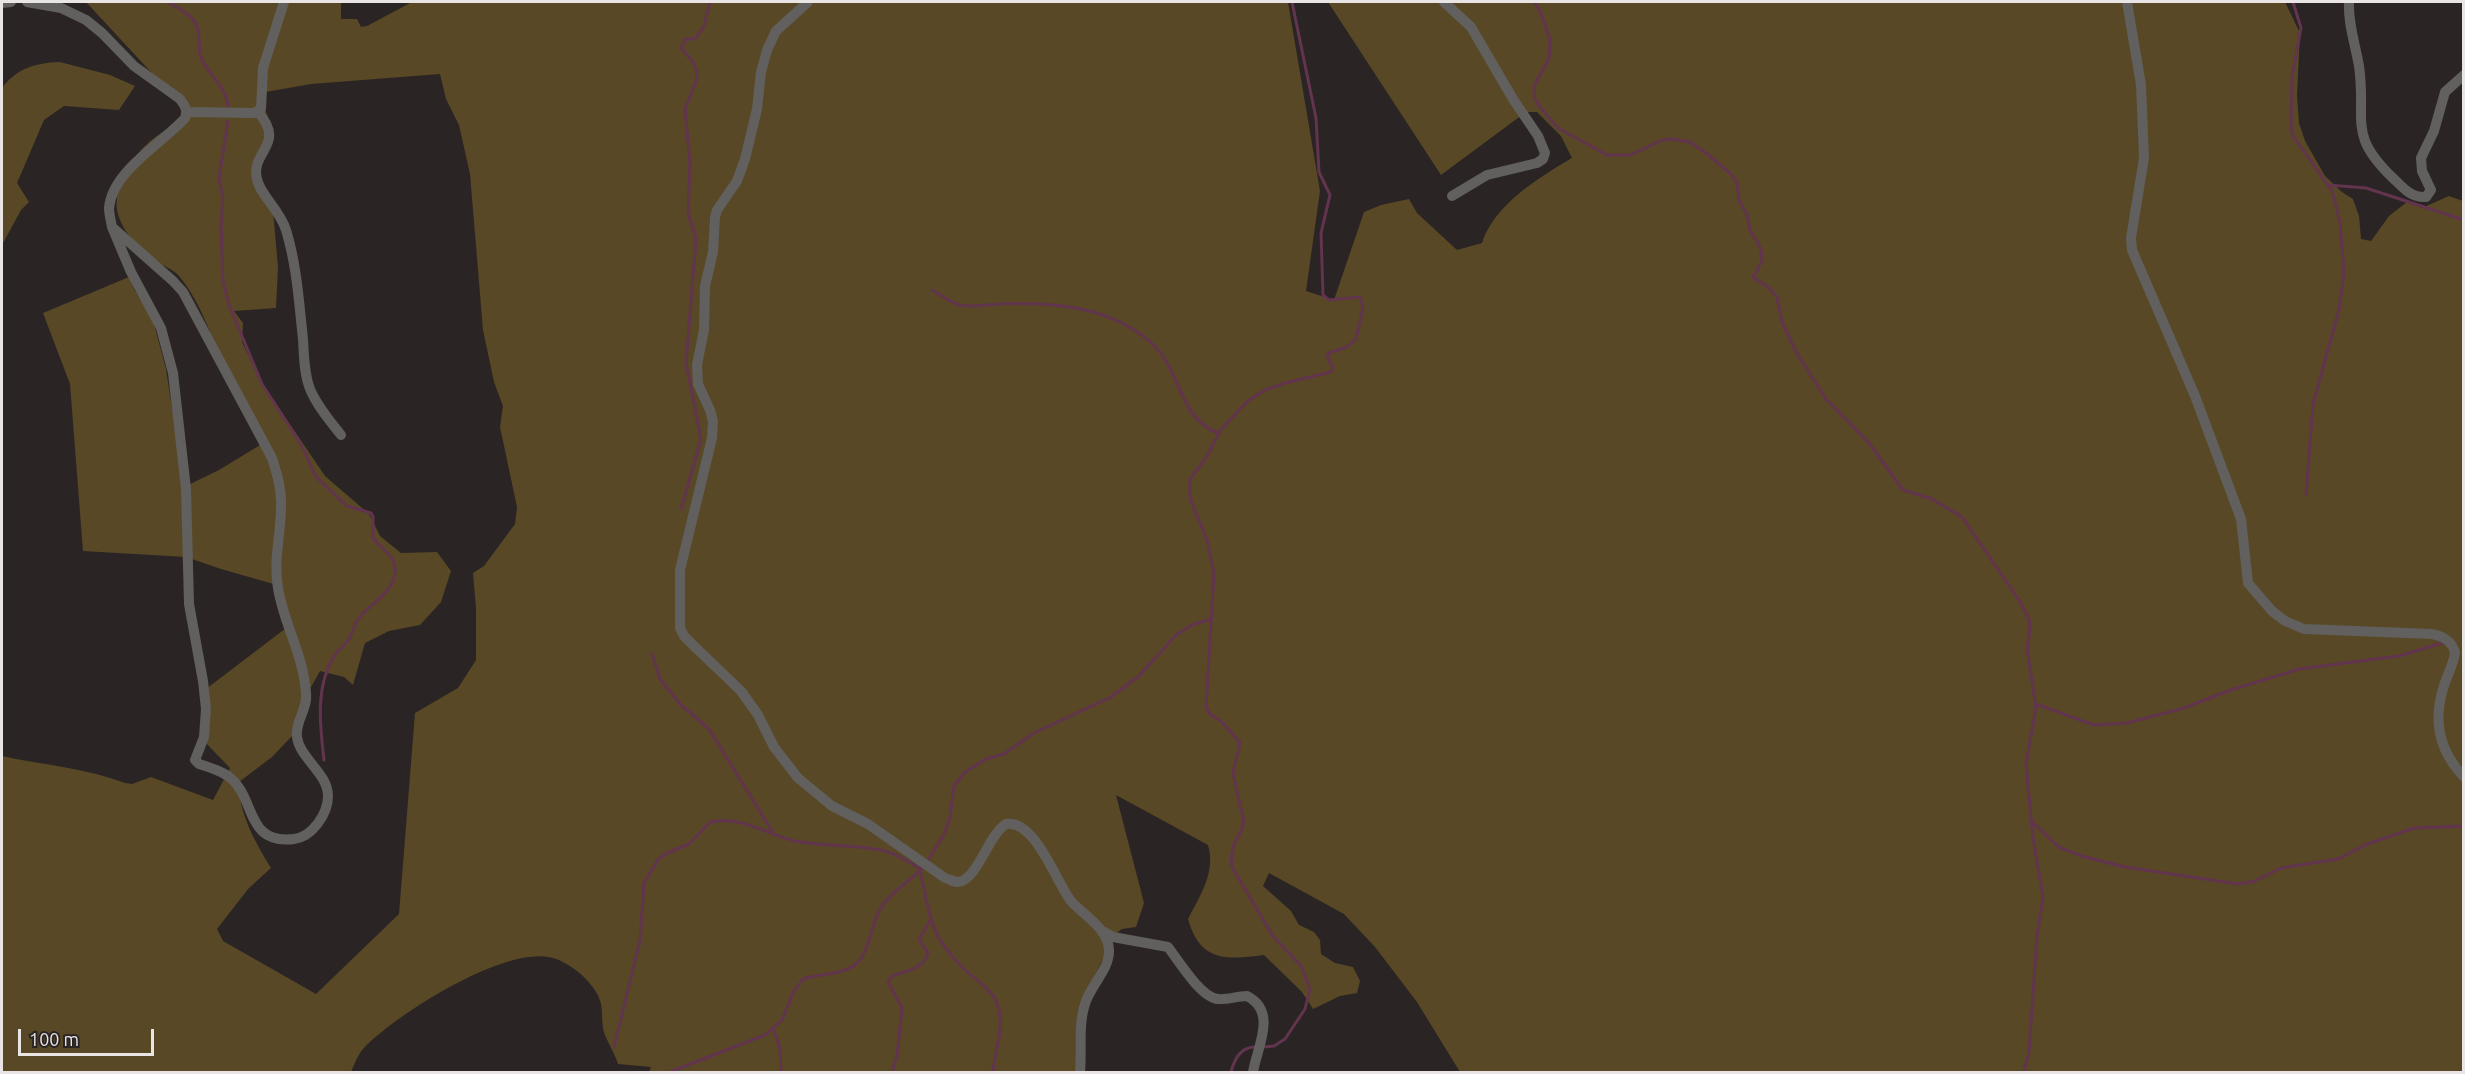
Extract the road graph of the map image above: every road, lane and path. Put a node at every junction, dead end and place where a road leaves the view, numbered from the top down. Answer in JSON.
{"nodes":[{"id":1,"x":11,"y":2,"type":"edge"},
{"id":2,"x":27,"y":2,"type":"edge"},
{"id":3,"x":284,"y":2,"type":"edge"},
{"id":4,"x":808,"y":2,"type":"edge"},
{"id":5,"x":1444,"y":2,"type":"edge"},
{"id":6,"x":2127,"y":2,"type":"edge"},
{"id":7,"x":2349,"y":2,"type":"edge"},
{"id":8,"x":2,"y":3,"type":"edge"},
{"id":9,"x":2463,"y":75,"type":"edge"},
{"id":10,"x":187,"y":112,"type":"junction"},
{"id":11,"x":258,"y":112,"type":"junction"},
{"id":12,"x":1452,"y":196,"type":"dead end"},
{"id":13,"x":112,"y":227,"type":"junction"},
{"id":14,"x":341,"y":435,"type":"dead end"},
{"id":15,"x":2463,"y":777,"type":"edge"},
{"id":16,"x":1102,"y":931,"type":"junction"},
{"id":17,"x":1080,"y":1072,"type":"edge"},
{"id":18,"x":1252,"y":1072,"type":"edge"}],
"edges":[{"from":1,"to":8,"type":"street"},
{"from":2,"to":10,"type":"street"},
{"from":3,"to":11,"type":"street"},
{"from":4,"to":16,"type":"street"},
{"from":5,"to":12,"type":"street"},
{"from":6,"to":15,"type":"street"},
{"from":7,"to":9,"type":"street"},
{"from":10,"to":11,"type":"street"},
{"from":10,"to":13,"type":"street"},
{"from":11,"to":14,"type":"street"},
{"from":13,"to":13,"type":"street"},
{"from":16,"to":17,"type":"street"},
{"from":16,"to":18,"type":"street"}]}
